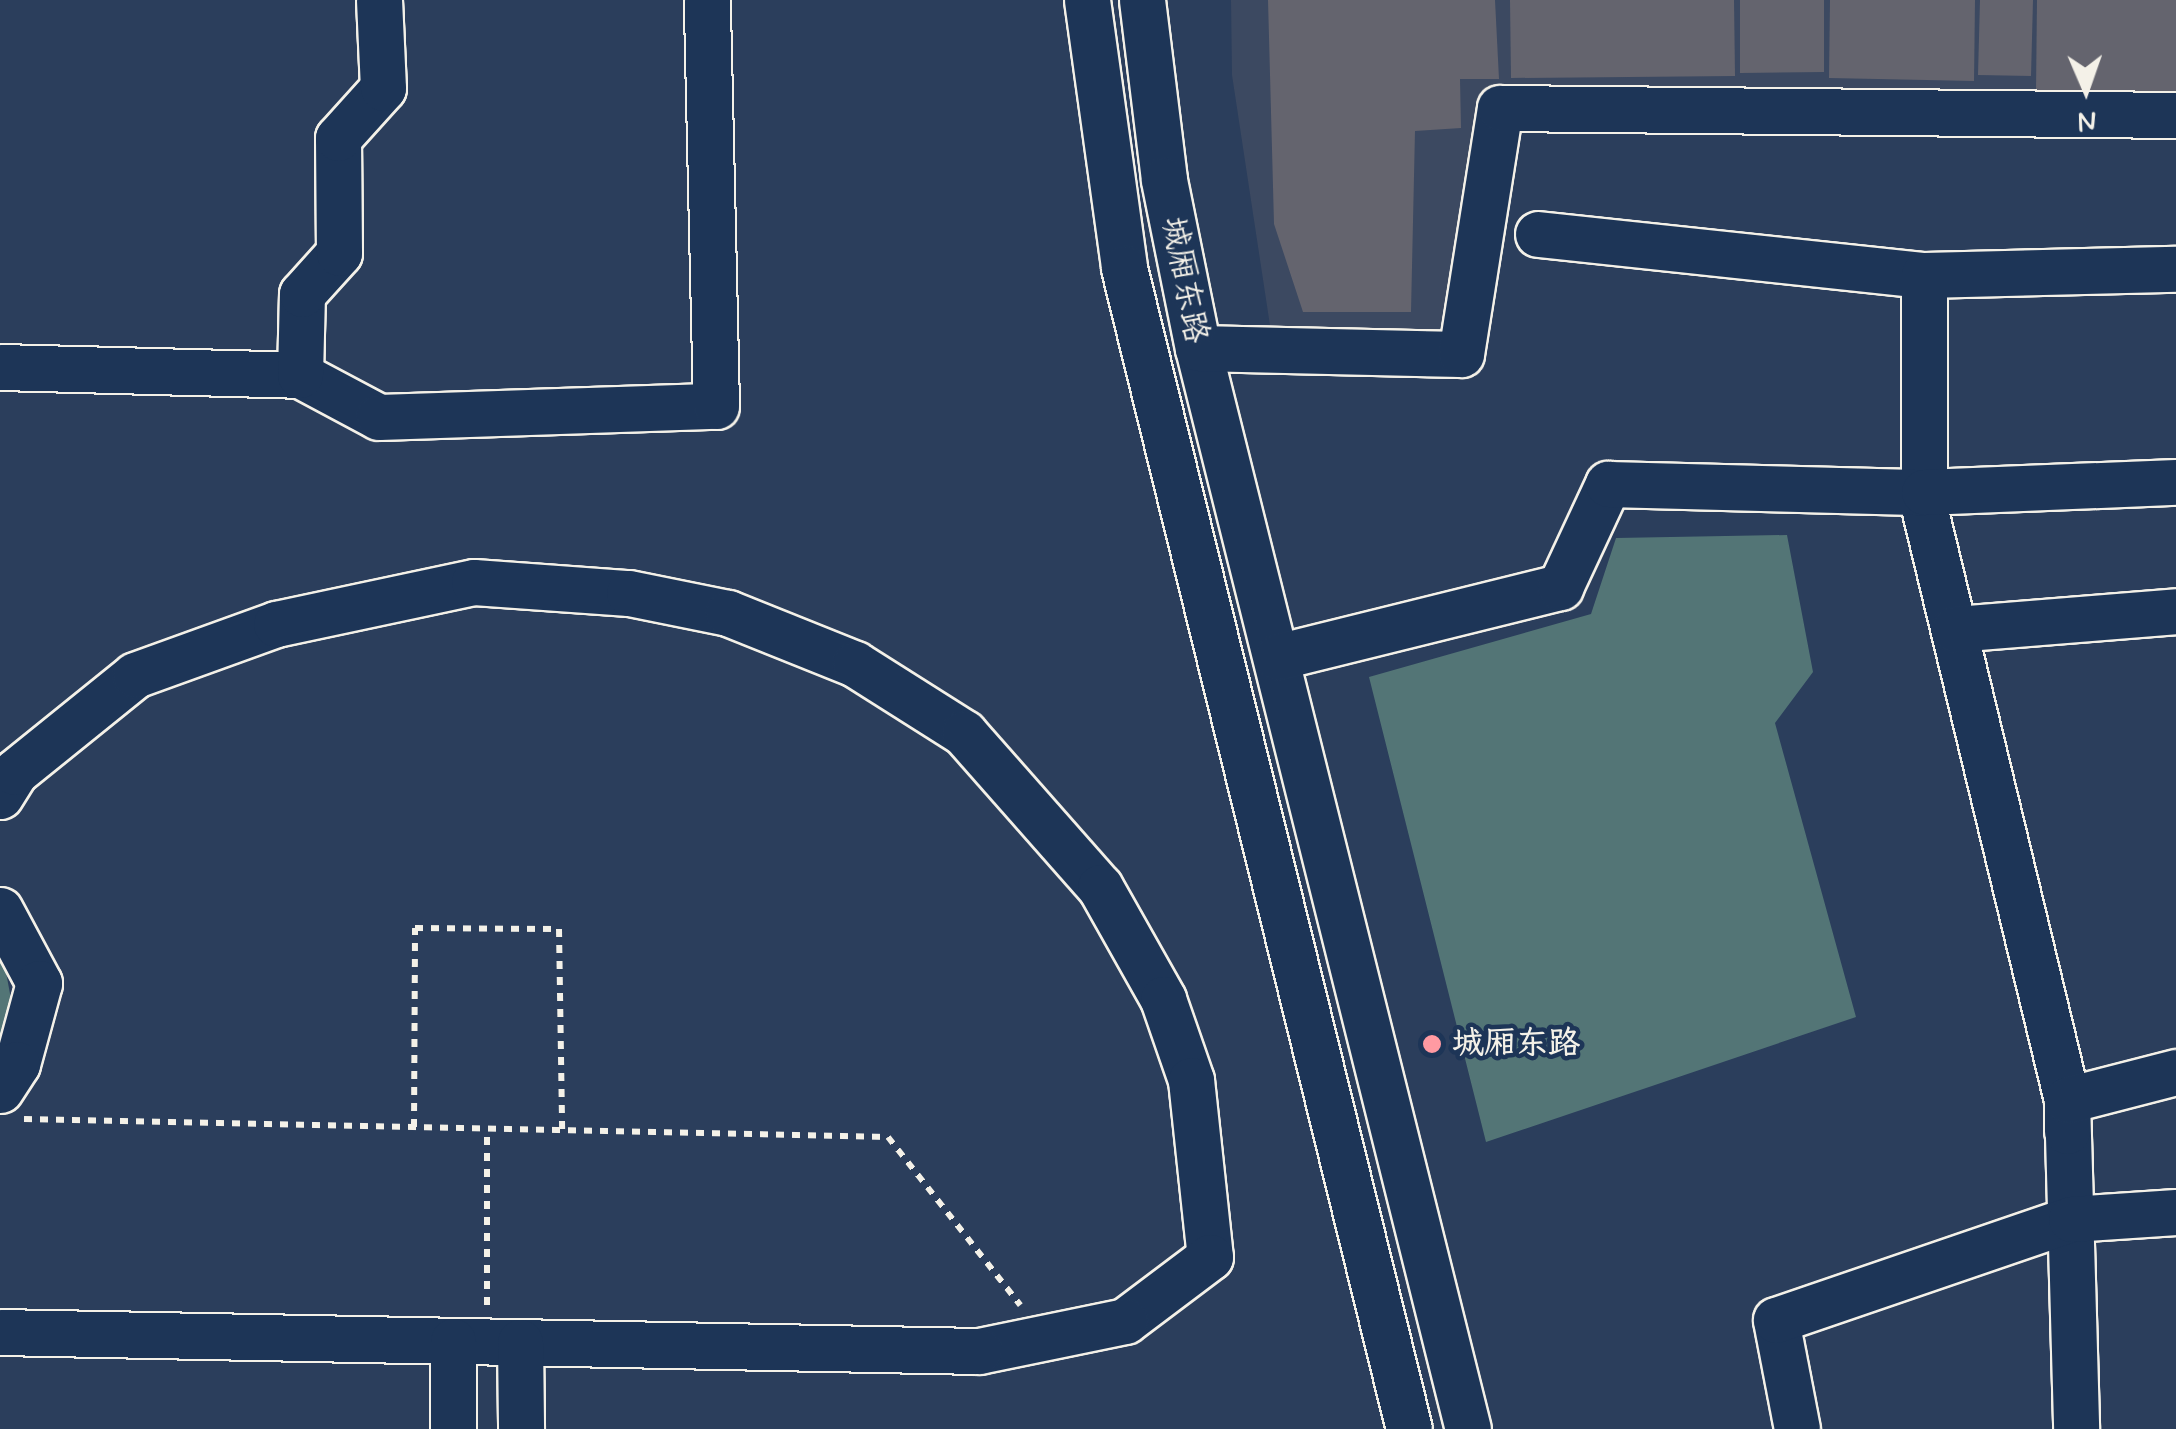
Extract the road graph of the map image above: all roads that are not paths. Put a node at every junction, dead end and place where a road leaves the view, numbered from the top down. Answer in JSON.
{"nodes":[{"id":1,"x":379,"y":0,"type":"edge"},
{"id":2,"x":707,"y":0,"type":"edge"},
{"id":3,"x":1087,"y":0,"type":"edge"},
{"id":4,"x":1142,"y":0,"type":"edge"},
{"id":5,"x":2176,"y":115,"type":"edge"},
{"id":6,"x":1538,"y":234,"type":"dead end"},
{"id":7,"x":2176,"y":269,"type":"edge"},
{"id":8,"x":1924,"y":275,"type":"junction"},
{"id":9,"x":1198,"y":348,"type":"junction"},
{"id":10,"x":0,"y":367,"type":"edge"},
{"id":11,"x":300,"y":374,"type":"junction"},
{"id":12,"x":2176,"y":482,"type":"edge"},
{"id":13,"x":1924,"y":492,"type":"junction"},
{"id":14,"x":2173,"y":623,"type":"edge"},
{"id":15,"x":1954,"y":629,"type":"junction"},
{"id":16,"x":1277,"y":657,"type":"junction"},
{"id":17,"x":0,"y":796,"type":"edge"},
{"id":18,"x":0,"y":910,"type":"edge"},
{"id":19,"x":2176,"y":1072,"type":"edge"},
{"id":20,"x":2068,"y":1100,"type":"junction"},
{"id":21,"x":10,"y":1104,"type":"edge"},
{"id":22,"x":2176,"y":1212,"type":"edge"},
{"id":23,"x":2068,"y":1220,"type":"junction"},
{"id":24,"x":0,"y":1332,"type":"edge"},
{"id":25,"x":487,"y":1341,"type":"junction"},
{"id":26,"x":454,"y":1429,"type":"edge"},
{"id":27,"x":522,"y":1429,"type":"edge"},
{"id":28,"x":1409,"y":1429,"type":"edge"},
{"id":29,"x":1468,"y":1429,"type":"edge"},
{"id":30,"x":1797,"y":1429,"type":"edge"},
{"id":31,"x":2063,"y":1429,"type":"edge"},
{"id":32,"x":2076,"y":1429,"type":"edge"}],
"edges":[{"from":1,"to":11,"type":"street"},
{"from":2,"to":11,"type":"street"},
{"from":3,"to":28,"type":"street","name":"城厢东路"},
{"from":4,"to":9,"type":"street","name":"城厢东路"},
{"from":5,"to":9,"type":"street"},
{"from":6,"to":8,"type":"street"},
{"from":7,"to":8,"type":"street"},
{"from":8,"to":13,"type":"street"},
{"from":9,"to":16,"type":"street","name":"城厢东路"},
{"from":10,"to":11,"type":"street"},
{"from":12,"to":13,"type":"street"},
{"from":13,"to":15,"type":"street"},
{"from":13,"to":16,"type":"street"},
{"from":14,"to":15,"type":"street"},
{"from":15,"to":20,"type":"street"},
{"from":16,"to":29,"type":"street","name":"城厢东路"},
{"from":17,"to":25,"type":"street"},
{"from":18,"to":21,"type":"street"},
{"from":19,"to":20,"type":"street"},
{"from":20,"to":23,"type":"street"},
{"from":22,"to":23,"type":"street"},
{"from":23,"to":30,"type":"street"},
{"from":23,"to":31,"type":"street"},
{"from":23,"to":32,"type":"street"},
{"from":24,"to":25,"type":"street"},
{"from":25,"to":26,"type":"street"},
{"from":25,"to":27,"type":"street"}]}
